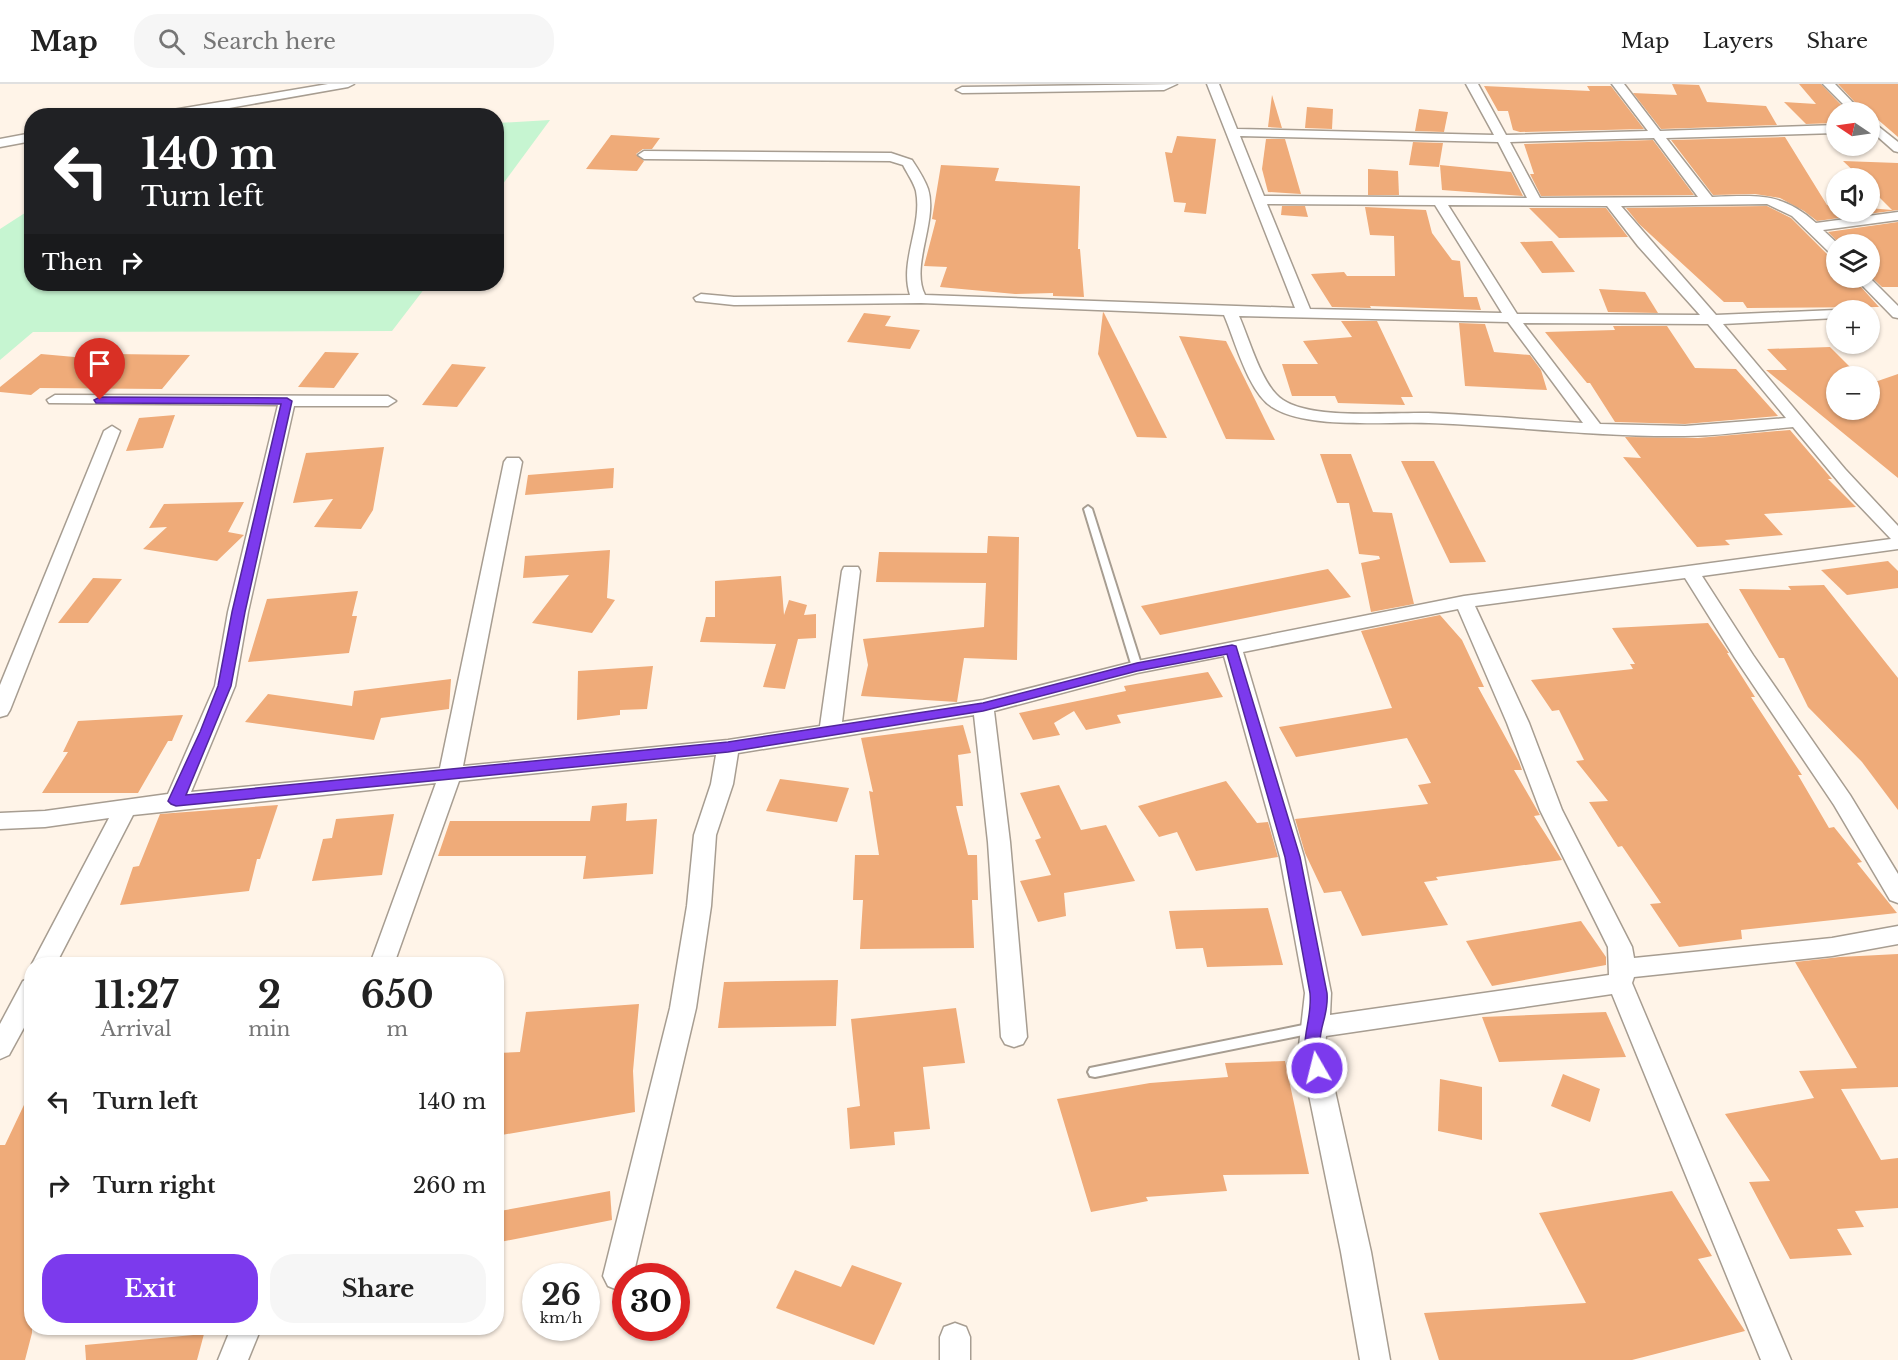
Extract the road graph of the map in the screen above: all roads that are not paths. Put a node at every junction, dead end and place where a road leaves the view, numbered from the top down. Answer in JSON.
{"nodes":[{"id":1,"x":348,"y":84,"type":"edge"},
{"id":2,"x":1171,"y":84,"type":"edge"},
{"id":3,"x":1213,"y":84,"type":"edge"},
{"id":4,"x":1472,"y":84,"type":"edge"},
{"id":5,"x":1618,"y":84,"type":"edge"},
{"id":6,"x":1829,"y":84,"type":"edge"},
{"id":7,"x":962,"y":90,"type":"dead end"},
{"id":8,"x":1847,"y":102,"type":"edge"},
{"id":9,"x":208,"y":108,"type":"edge"},
{"id":10,"x":1880,"y":127,"type":"edge"},
{"id":11,"x":1898,"y":127,"type":"edge"},
{"id":12,"x":1826,"y":129,"type":"edge"},
{"id":13,"x":1232,"y":132,"type":"junction"},
{"id":14,"x":1880,"y":133,"type":"edge"},
{"id":15,"x":1658,"y":134,"type":"junction"},
{"id":16,"x":24,"y":139,"type":"edge"},
{"id":17,"x":1503,"y":139,"type":"junction"},
{"id":18,"x":0,"y":143,"type":"edge"},
{"id":19,"x":1898,"y":148,"type":"edge"},
{"id":20,"x":644,"y":155,"type":"dead end"},
{"id":21,"x":1260,"y":200,"type":"junction"},
{"id":22,"x":1439,"y":201,"type":"junction"},
{"id":23,"x":1534,"y":201,"type":"junction"},
{"id":24,"x":1708,"y":201,"type":"junction"},
{"id":25,"x":1611,"y":202,"type":"junction"},
{"id":26,"x":1898,"y":216,"type":"edge"},
{"id":27,"x":1813,"y":227,"type":"junction"},
{"id":28,"x":1826,"y":241,"type":"edge"},
{"id":29,"x":1873,"y":288,"type":"edge"},
{"id":30,"x":701,"y":298,"type":"dead end"},
{"id":31,"x":921,"y":299,"type":"junction"},
{"id":32,"x":1896,"y":310,"type":"edge"},
{"id":33,"x":1230,"y":311,"type":"junction"},
{"id":34,"x":1880,"y":311,"type":"edge"},
{"id":35,"x":1304,"y":313,"type":"junction"},
{"id":36,"x":1826,"y":314,"type":"edge"},
{"id":37,"x":1512,"y":318,"type":"junction"},
{"id":38,"x":1713,"y":320,"type":"junction"},
{"id":39,"x":55,"y":400,"type":"dead end"},
{"id":40,"x":287,"y":401,"type":"junction"},
{"id":41,"x":388,"y":401,"type":"dead end"},
{"id":42,"x":1797,"y":422,"type":"junction"},
{"id":43,"x":1596,"y":429,"type":"junction"},
{"id":44,"x":112,"y":431,"type":"dead end"},
{"id":45,"x":513,"y":462,"type":"dead end"},
{"id":46,"x":1088,"y":509,"type":"dead end"},
{"id":47,"x":1898,"y":536,"type":"edge"},
{"id":48,"x":1898,"y":544,"type":"edge"},
{"id":49,"x":851,"y":571,"type":"dead end"},
{"id":50,"x":1691,"y":573,"type":"junction"},
{"id":51,"x":1464,"y":602,"type":"junction"},
{"id":52,"x":1232,"y":649,"type":"junction"},
{"id":53,"x":1137,"y":667,"type":"junction"},
{"id":54,"x":983,"y":707,"type":"junction"},
{"id":55,"x":0,"y":710,"type":"edge"},
{"id":56,"x":830,"y":731,"type":"junction"},
{"id":57,"x":728,"y":747,"type":"junction"},
{"id":58,"x":450,"y":774,"type":"junction"},
{"id":59,"x":176,"y":801,"type":"junction"},
{"id":60,"x":125,"y":808,"type":"junction"},
{"id":61,"x":0,"y":821,"type":"edge"},
{"id":62,"x":1898,"y":894,"type":"edge"},
{"id":63,"x":1898,"y":935,"type":"edge"},
{"id":64,"x":48,"y":957,"type":"edge"},
{"id":65,"x":385,"y":957,"type":"edge"},
{"id":66,"x":1621,"y":976,"type":"junction"},
{"id":67,"x":24,"y":1003,"type":"edge"},
{"id":68,"x":1313,"y":1028,"type":"junction"},
{"id":69,"x":1014,"y":1037,"type":"dead end"},
{"id":70,"x":0,"y":1048,"type":"edge"},
{"id":71,"x":1095,"y":1072,"type":"dead end"},
{"id":72,"x":621,"y":1263,"type":"edge"},
{"id":73,"x":243,"y":1335,"type":"edge"},
{"id":74,"x":233,"y":1360,"type":"edge"},
{"id":75,"x":1375,"y":1360,"type":"edge"},
{"id":76,"x":1776,"y":1360,"type":"edge"}],
"edges":[{"from":1,"to":9,"type":"street"},
{"from":2,"to":7,"type":"street"},
{"from":3,"to":13,"type":"street"},
{"from":4,"to":17,"type":"street"},
{"from":5,"to":15,"type":"street"},
{"from":6,"to":8,"type":"street"},
{"from":10,"to":11,"type":"street"},
{"from":12,"to":15,"type":"street"},
{"from":13,"to":17,"type":"street"},
{"from":13,"to":21,"type":"street"},
{"from":14,"to":19,"type":"street"},
{"from":15,"to":17,"type":"street"},
{"from":15,"to":24,"type":"street"},
{"from":16,"to":18,"type":"street"},
{"from":17,"to":23,"type":"street"},
{"from":20,"to":31,"type":"street"},
{"from":21,"to":22,"type":"street"},
{"from":21,"to":35,"type":"street"},
{"from":22,"to":23,"type":"street"},
{"from":22,"to":37,"type":"street"},
{"from":23,"to":25,"type":"street"},
{"from":24,"to":25,"type":"street"},
{"from":24,"to":27,"type":"street"},
{"from":25,"to":38,"type":"street"},
{"from":26,"to":27,"type":"street"},
{"from":27,"to":28,"type":"street"},
{"from":29,"to":32,"type":"street"},
{"from":30,"to":31,"type":"street"},
{"from":31,"to":33,"type":"street"},
{"from":32,"to":34,"type":"street"},
{"from":33,"to":35,"type":"street"},
{"from":33,"to":43,"type":"street"},
{"from":35,"to":37,"type":"street"},
{"from":36,"to":38,"type":"street"},
{"from":37,"to":38,"type":"street"},
{"from":37,"to":43,"type":"street"},
{"from":38,"to":42,"type":"street"},
{"from":39,"to":40,"type":"street"},
{"from":40,"to":41,"type":"street"},
{"from":40,"to":59,"type":"street"},
{"from":42,"to":43,"type":"street"},
{"from":42,"to":47,"type":"street"},
{"from":44,"to":55,"type":"street"},
{"from":45,"to":58,"type":"street"},
{"from":46,"to":53,"type":"lane"},
{"from":48,"to":50,"type":"street"},
{"from":49,"to":56,"type":"street"},
{"from":50,"to":51,"type":"street"},
{"from":50,"to":62,"type":"street"},
{"from":51,"to":52,"type":"street"},
{"from":51,"to":66,"type":"street"},
{"from":52,"to":53,"type":"street"},
{"from":52,"to":68,"type":"street"},
{"from":53,"to":54,"type":"street"},
{"from":54,"to":56,"type":"street"},
{"from":54,"to":69,"type":"street"},
{"from":56,"to":57,"type":"street"},
{"from":57,"to":58,"type":"street"},
{"from":57,"to":72,"type":"street"},
{"from":58,"to":59,"type":"street"},
{"from":58,"to":65,"type":"street"},
{"from":59,"to":60,"type":"street"},
{"from":60,"to":61,"type":"street"},
{"from":60,"to":64,"type":"street"},
{"from":63,"to":66,"type":"street"},
{"from":66,"to":68,"type":"street"},
{"from":66,"to":76,"type":"street"},
{"from":67,"to":70,"type":"street"},
{"from":68,"to":71,"type":"lane"},
{"from":68,"to":75,"type":"street"},
{"from":73,"to":74,"type":"street"}]}
